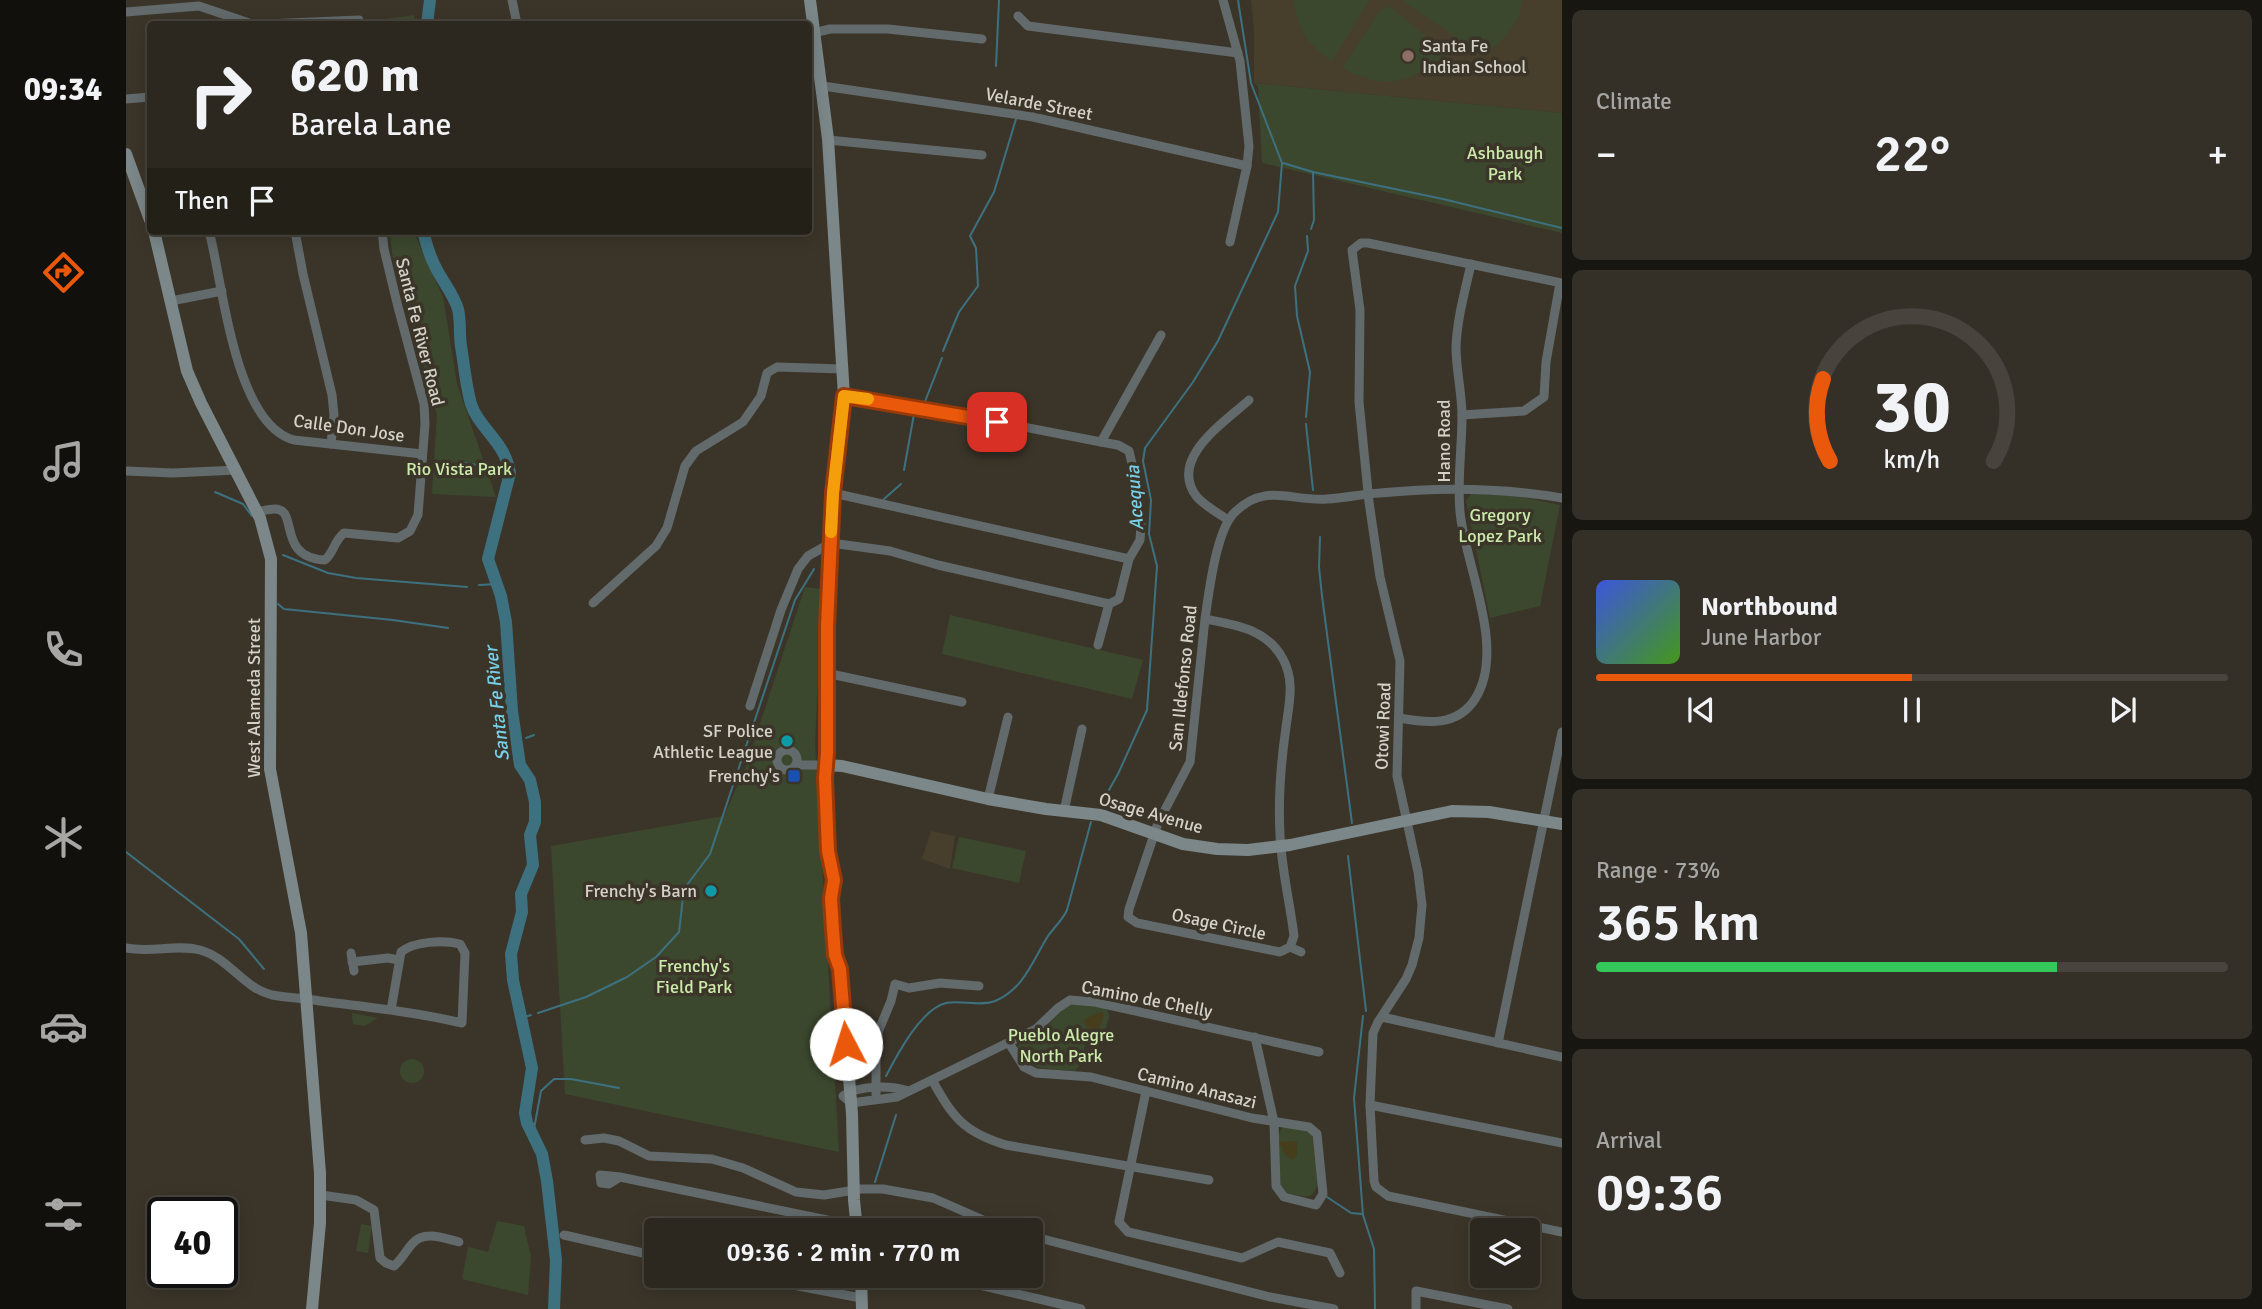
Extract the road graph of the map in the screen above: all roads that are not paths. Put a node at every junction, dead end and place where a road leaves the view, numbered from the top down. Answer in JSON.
{"nodes":[{"id":1,"x":512,"y":0,"type":"edge"},
{"id":2,"x":810,"y":0,"type":"edge"},
{"id":3,"x":1223,"y":0,"type":"edge"},
{"id":4,"x":126,"y":12,"type":"edge"},
{"id":5,"x":1018,"y":16,"type":"dead end"},
{"id":6,"x":244,"y":21,"type":"edge"},
{"id":7,"x":516,"y":21,"type":"edge"},
{"id":8,"x":811,"y":21,"type":"edge"},
{"id":9,"x":812,"y":33,"type":"edge"},
{"id":10,"x":982,"y":39,"type":"dead end"},
{"id":11,"x":1238,"y":53,"type":"junction"},
{"id":12,"x":823,"y":86,"type":"junction"},
{"id":13,"x":147,"y":97,"type":"edge"},
{"id":14,"x":126,"y":99,"type":"edge"},
{"id":15,"x":828,"y":140,"type":"junction"},
{"id":16,"x":126,"y":154,"type":"edge"},
{"id":17,"x":982,"y":155,"type":"dead end"},
{"id":18,"x":1247,"y":166,"type":"junction"},
{"id":19,"x":147,"y":212,"type":"edge"},
{"id":20,"x":155,"y":235,"type":"edge"},
{"id":21,"x":210,"y":235,"type":"edge"},
{"id":22,"x":296,"y":235,"type":"edge"},
{"id":23,"x":382,"y":235,"type":"edge"},
{"id":24,"x":1230,"y":242,"type":"dead end"},
{"id":25,"x":1471,"y":264,"type":"junction"},
{"id":26,"x":1561,"y":283,"type":"edge"},
{"id":27,"x":222,"y":291,"type":"junction"},
{"id":28,"x":171,"y":301,"type":"junction"},
{"id":29,"x":1161,"y":335,"type":"dead end"},
{"id":30,"x":843,"y":369,"type":"junction"},
{"id":31,"x":844,"y":396,"type":"junction"},
{"id":32,"x":1249,"y":400,"type":"dead end"},
{"id":33,"x":1462,"y":415,"type":"junction"},
{"id":34,"x":1101,"y":442,"type":"junction"},
{"id":35,"x":331,"y":444,"type":"junction"},
{"id":36,"x":422,"y":454,"type":"junction"},
{"id":37,"x":237,"y":470,"type":"junction"},
{"id":38,"x":126,"y":471,"type":"edge"},
{"id":39,"x":1460,"y":489,"type":"junction"},
{"id":40,"x":833,"y":493,"type":"junction"},
{"id":41,"x":1368,"y":494,"type":"junction"},
{"id":42,"x":1562,"y":498,"type":"edge"},
{"id":43,"x":257,"y":512,"type":"junction"},
{"id":44,"x":1228,"y":520,"type":"junction"},
{"id":45,"x":831,"y":542,"type":"junction"},
{"id":46,"x":1129,"y":559,"type":"junction"},
{"id":47,"x":593,"y":603,"type":"dead end"},
{"id":48,"x":1109,"y":604,"type":"junction"},
{"id":49,"x":1205,"y":619,"type":"junction"},
{"id":50,"x":1098,"y":645,"type":"dead end"},
{"id":51,"x":826,"y":674,"type":"junction"},
{"id":52,"x":962,"y":702,"type":"dead end"},
{"id":53,"x":750,"y":706,"type":"dead end"},
{"id":54,"x":1008,"y":717,"type":"dead end"},
{"id":55,"x":1399,"y":718,"type":"junction"},
{"id":56,"x":1082,"y":729,"type":"dead end"},
{"id":57,"x":1562,"y":732,"type":"edge"},
{"id":58,"x":796,"y":765,"type":"dead end"},
{"id":59,"x":826,"y":765,"type":"junction"},
{"id":60,"x":988,"y":799,"type":"junction"},
{"id":61,"x":1064,"y":811,"type":"junction"},
{"id":62,"x":1405,"y":819,"type":"junction"},
{"id":63,"x":1543,"y":823,"type":"junction"},
{"id":64,"x":1562,"y":824,"type":"edge"},
{"id":65,"x":1562,"y":830,"type":"edge"},
{"id":66,"x":1154,"y":834,"type":"junction"},
{"id":67,"x":1282,"y":846,"type":"junction"},
{"id":68,"x":1290,"y":947,"type":"junction"},
{"id":69,"x":126,"y":948,"type":"edge"},
{"id":70,"x":1301,"y":952,"type":"dead end"},
{"id":71,"x":399,"y":960,"type":"junction"},
{"id":72,"x":353,"y":962,"type":"dead end"},
{"id":73,"x":979,"y":986,"type":"dead end"},
{"id":74,"x":307,"y":999,"type":"junction"},
{"id":75,"x":391,"y":1010,"type":"junction"},
{"id":76,"x":1382,"y":1017,"type":"junction"},
{"id":77,"x":1255,"y":1037,"type":"junction"},
{"id":78,"x":1009,"y":1043,"type":"junction"},
{"id":79,"x":1498,"y":1043,"type":"junction"},
{"id":80,"x":1319,"y":1052,"type":"dead end"},
{"id":81,"x":1562,"y":1056,"type":"edge"},
{"id":82,"x":932,"y":1080,"type":"junction"},
{"id":83,"x":876,"y":1088,"type":"junction"},
{"id":84,"x":909,"y":1091,"type":"junction"},
{"id":85,"x":1146,"y":1091,"type":"junction"},
{"id":86,"x":848,"y":1097,"type":"junction"},
{"id":87,"x":876,"y":1099,"type":"junction"},
{"id":88,"x":1370,"y":1105,"type":"junction"},
{"id":89,"x":1274,"y":1122,"type":"junction"},
{"id":90,"x":585,"y":1140,"type":"dead end"},
{"id":91,"x":1562,"y":1143,"type":"edge"},
{"id":92,"x":1130,"y":1166,"type":"junction"},
{"id":93,"x":620,"y":1178,"type":"dead end"},
{"id":94,"x":1209,"y":1180,"type":"dead end"},
{"id":95,"x":854,"y":1190,"type":"junction"},
{"id":96,"x":321,"y":1195,"type":"junction"},
{"id":97,"x":809,"y":1218,"type":"edge"},
{"id":98,"x":855,"y":1218,"type":"edge"},
{"id":99,"x":979,"y":1218,"type":"edge"},
{"id":100,"x":1562,"y":1232,"type":"edge"},
{"id":101,"x":564,"y":1235,"type":"dead end"},
{"id":102,"x":1043,"y":1239,"type":"edge"},
{"id":103,"x":459,"y":1242,"type":"dead end"},
{"id":104,"x":644,"y":1253,"type":"edge"},
{"id":105,"x":1340,"y":1273,"type":"dead end"},
{"id":106,"x":795,"y":1288,"type":"edge"},
{"id":107,"x":992,"y":1288,"type":"edge"},
{"id":108,"x":861,"y":1304,"type":"edge"},
{"id":109,"x":312,"y":1309,"type":"edge"},
{"id":110,"x":1081,"y":1309,"type":"edge"},
{"id":111,"x":1334,"y":1309,"type":"edge"},
{"id":112,"x":1416,"y":1309,"type":"edge"},
{"id":113,"x":1508,"y":1309,"type":"edge"}],
"edges":[{"from":1,"to":7,"type":"street"},
{"from":2,"to":8,"type":"street"},
{"from":3,"to":11,"type":"street"},
{"from":4,"to":6,"type":"street"},
{"from":5,"to":11,"type":"street"},
{"from":9,"to":10,"type":"street"},
{"from":9,"to":12,"type":"street"},
{"from":11,"to":18,"type":"street"},
{"from":12,"to":15,"type":"street"},
{"from":12,"to":18,"type":"street","name":"Velarde Street"},
{"from":13,"to":14,"type":"street"},
{"from":15,"to":17,"type":"street"},
{"from":15,"to":30,"type":"street"},
{"from":16,"to":19,"type":"street"},
{"from":18,"to":24,"type":"street"},
{"from":20,"to":28,"type":"street","name":"West Alameda Street"},
{"from":21,"to":27,"type":"street","name":"Calle Don Jose"},
{"from":22,"to":35,"type":"street"},
{"from":23,"to":36,"type":"street","name":"Santa Fe River Road"},
{"from":25,"to":26,"type":"street"},
{"from":25,"to":33,"type":"street","name":"Hano Road"},
{"from":25,"to":41,"type":"street","name":"Otowi Road"},
{"from":26,"to":33,"type":"street"},
{"from":27,"to":28,"type":"street"},
{"from":27,"to":35,"type":"street","name":"Calle Don Jose"},
{"from":28,"to":37,"type":"street","name":"West Alameda Street"},
{"from":29,"to":34,"type":"street"},
{"from":30,"to":31,"type":"street"},
{"from":30,"to":47,"type":"street"},
{"from":31,"to":34,"type":"street"},
{"from":31,"to":40,"type":"street"},
{"from":32,"to":44,"type":"street"},
{"from":33,"to":39,"type":"street","name":"Hano Road"},
{"from":34,"to":46,"type":"street"},
{"from":35,"to":36,"type":"street","name":"Calle Don Jose"},
{"from":36,"to":43,"type":"street","name":"Santa Fe River Road"},
{"from":37,"to":38,"type":"street"},
{"from":37,"to":43,"type":"street","name":"West Alameda Street"},
{"from":39,"to":41,"type":"street"},
{"from":39,"to":42,"type":"street"},
{"from":39,"to":55,"type":"street","name":"Hano Road"},
{"from":40,"to":45,"type":"street"},
{"from":40,"to":46,"type":"street"},
{"from":41,"to":44,"type":"street"},
{"from":41,"to":55,"type":"street","name":"Otowi Road"},
{"from":43,"to":74,"type":"street","name":"West Alameda Street"},
{"from":44,"to":49,"type":"street","name":"San Ildefonso Road"},
{"from":45,"to":48,"type":"street"},
{"from":45,"to":51,"type":"street"},
{"from":45,"to":53,"type":"street"},
{"from":46,"to":48,"type":"street"},
{"from":48,"to":50,"type":"street"},
{"from":49,"to":66,"type":"street","name":"San Ildefonso Road"},
{"from":49,"to":67,"type":"street","name":"Osage Circle"},
{"from":51,"to":52,"type":"street"},
{"from":51,"to":59,"type":"street"},
{"from":54,"to":60,"type":"street"},
{"from":55,"to":62,"type":"street","name":"Otowi Road"},
{"from":56,"to":61,"type":"street"},
{"from":57,"to":63,"type":"street"},
{"from":58,"to":59,"type":"street"},
{"from":59,"to":60,"type":"street","name":"Osage Avenue"},
{"from":59,"to":86,"type":"street"},
{"from":60,"to":61,"type":"street","name":"Osage Avenue"},
{"from":61,"to":66,"type":"street","name":"Osage Avenue"},
{"from":62,"to":63,"type":"street","name":"Osage Avenue"},
{"from":62,"to":67,"type":"street","name":"Osage Avenue"},
{"from":62,"to":76,"type":"street","name":"Otowi Road"},
{"from":63,"to":64,"type":"street","name":"Osage Avenue"},
{"from":63,"to":65,"type":"street","name":"Osage Avenue"},
{"from":63,"to":79,"type":"street"},
{"from":66,"to":67,"type":"street","name":"Osage Avenue"},
{"from":66,"to":68,"type":"street","name":"Osage Circle"},
{"from":67,"to":68,"type":"street","name":"Osage Circle"},
{"from":68,"to":70,"type":"street"},
{"from":69,"to":74,"type":"street"},
{"from":71,"to":72,"type":"street"},
{"from":71,"to":75,"type":"street"},
{"from":71,"to":75,"type":"street"},
{"from":73,"to":83,"type":"street"},
{"from":74,"to":75,"type":"street"},
{"from":74,"to":96,"type":"street","name":"West Alameda Street"},
{"from":76,"to":79,"type":"street"},
{"from":76,"to":88,"type":"street","name":"Otowi Road"},
{"from":77,"to":78,"type":"street","name":"Camino de Chelly"},
{"from":77,"to":80,"type":"street","name":"Camino de Chelly"},
{"from":77,"to":89,"type":"street"},
{"from":78,"to":82,"type":"street","name":"Camino de Chelly"},
{"from":78,"to":85,"type":"street","name":"Camino Anasazi"},
{"from":79,"to":81,"type":"street"},
{"from":82,"to":84,"type":"street","name":"Camino de Chelly"},
{"from":82,"to":92,"type":"street"},
{"from":83,"to":84,"type":"street"},
{"from":83,"to":86,"type":"street"},
{"from":83,"to":87,"type":"street"},
{"from":84,"to":87,"type":"street","name":"Camino de Chelly"},
{"from":85,"to":89,"type":"street","name":"Camino Anasazi"},
{"from":85,"to":92,"type":"street"},
{"from":86,"to":87,"type":"street","name":"Camino de Chelly"},
{"from":86,"to":95,"type":"street"},
{"from":88,"to":91,"type":"street"},
{"from":88,"to":100,"type":"street","name":"Otowi Road"},
{"from":89,"to":89,"type":"street","name":"Camino Anasazi"},
{"from":90,"to":95,"type":"street"},
{"from":92,"to":94,"type":"street"},
{"from":92,"to":105,"type":"street"},
{"from":93,"to":97,"type":"street"},
{"from":95,"to":98,"type":"street"},
{"from":95,"to":99,"type":"street"},
{"from":96,"to":103,"type":"street"},
{"from":96,"to":109,"type":"street","name":"West Alameda Street"},
{"from":101,"to":104,"type":"street"},
{"from":102,"to":111,"type":"street"},
{"from":106,"to":108,"type":"street"},
{"from":107,"to":110,"type":"street"},
{"from":112,"to":113,"type":"street"}]}
